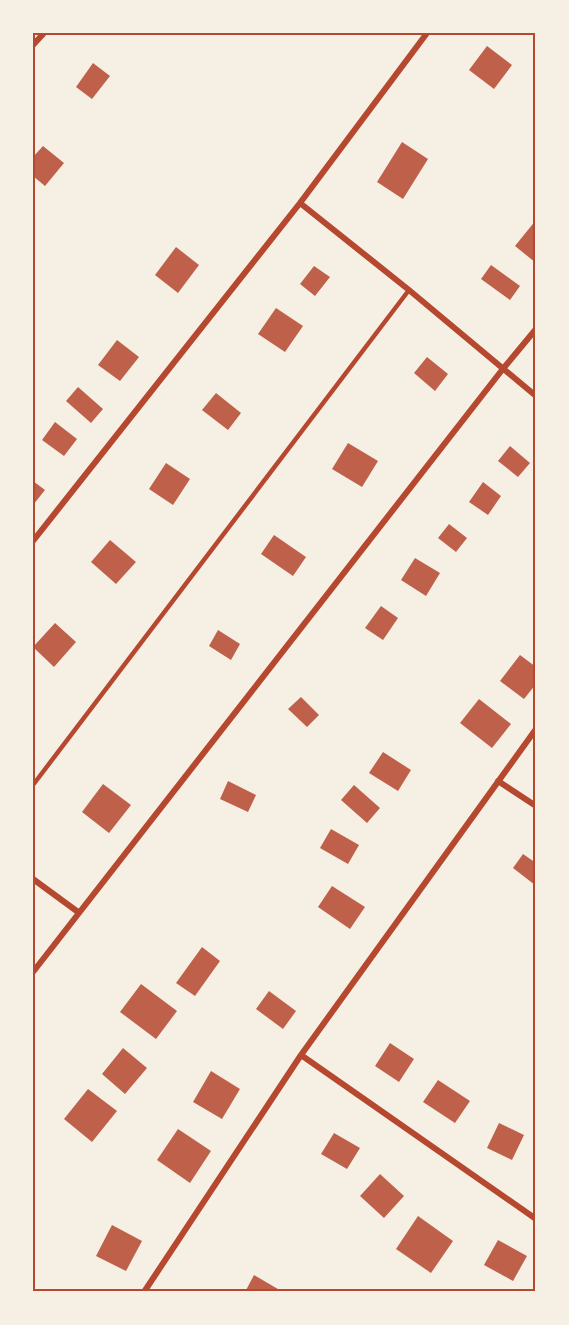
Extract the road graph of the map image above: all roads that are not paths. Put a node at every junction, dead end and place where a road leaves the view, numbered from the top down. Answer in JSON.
{"nodes":[{"id":1,"x":44,"y":33,"type":"edge"},
{"id":2,"x":427,"y":33,"type":"edge"},
{"id":3,"x":33,"y":45,"type":"edge"},
{"id":4,"x":300,"y":203,"type":"junction"},
{"id":5,"x":409,"y":290,"type":"junction"},
{"id":6,"x":536,"y":329,"type":"edge"},
{"id":7,"x":502,"y":370,"type":"junction"},
{"id":8,"x":536,"y":396,"type":"edge"},
{"id":9,"x":33,"y":541,"type":"edge"},
{"id":10,"x":536,"y":729,"type":"edge"},
{"id":11,"x":498,"y":781,"type":"junction"},
{"id":12,"x":33,"y":785,"type":"edge"},
{"id":13,"x":536,"y":806,"type":"edge"},
{"id":14,"x":33,"y":879,"type":"edge"},
{"id":15,"x":78,"y":912,"type":"junction"},
{"id":16,"x":33,"y":972,"type":"edge"},
{"id":17,"x":301,"y":1055,"type":"junction"},
{"id":18,"x":536,"y":1219,"type":"edge"},
{"id":19,"x":144,"y":1292,"type":"edge"}],
"edges":[{"from":1,"to":3,"type":"street"},
{"from":2,"to":4,"type":"street"},
{"from":4,"to":5,"type":"street"},
{"from":4,"to":9,"type":"street"},
{"from":5,"to":7,"type":"street"},
{"from":5,"to":12,"type":"lane"},
{"from":6,"to":7,"type":"street"},
{"from":7,"to":8,"type":"street"},
{"from":7,"to":15,"type":"street"},
{"from":10,"to":11,"type":"street"},
{"from":11,"to":13,"type":"street"},
{"from":11,"to":17,"type":"street"},
{"from":14,"to":15,"type":"street"},
{"from":15,"to":16,"type":"street"},
{"from":17,"to":18,"type":"street"},
{"from":17,"to":19,"type":"street"}]}
